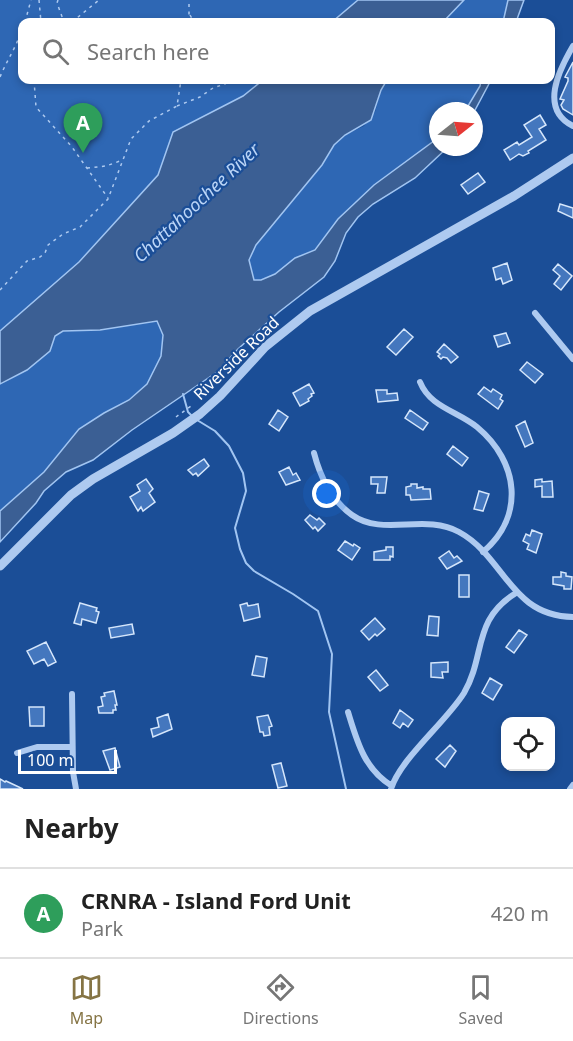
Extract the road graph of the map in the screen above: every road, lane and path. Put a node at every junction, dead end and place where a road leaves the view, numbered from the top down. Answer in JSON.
{"nodes":[{"id":1,"x":31,"y":0,"type":"edge"},
{"id":2,"x":39,"y":0,"type":"edge"},
{"id":3,"x":58,"y":0,"type":"edge"},
{"id":4,"x":99,"y":0,"type":"edge"},
{"id":5,"x":189,"y":0,"type":"edge"},
{"id":6,"x":189,"y":15,"type":"joint"},
{"id":7,"x":26,"y":18,"type":"edge"},
{"id":8,"x":41,"y":18,"type":"edge"},
{"id":9,"x":63,"y":18,"type":"edge"},
{"id":10,"x":77,"y":18,"type":"edge"},
{"id":11,"x":191,"y":18,"type":"edge"},
{"id":12,"x":18,"y":40,"type":"edge"},
{"id":13,"x":573,"y":46,"type":"edge"},
{"id":14,"x":0,"y":77,"type":"edge"},
{"id":15,"x":34,"y":84,"type":"edge"},
{"id":16,"x":180,"y":84,"type":"edge"},
{"id":17,"x":225,"y":84,"type":"edge"},
{"id":18,"x":177,"y":106,"type":"junction"},
{"id":19,"x":573,"y":126,"type":"edge"},
{"id":20,"x":573,"y":158,"type":"edge"},
{"id":21,"x":122,"y":160,"type":"junction"},
{"id":22,"x":86,"y":168,"type":"junction"},
{"id":23,"x":108,"y":199,"type":"junction"},
{"id":24,"x":0,"y":290,"type":"edge"},
{"id":25,"x":534,"y":313,"type":"dead end"},
{"id":26,"x":573,"y":358,"type":"edge"},
{"id":27,"x":420,"y":382,"type":"dead end"},
{"id":28,"x":191,"y":406,"type":"dead end"},
{"id":29,"x":176,"y":417,"type":"dead end"},
{"id":30,"x":314,"y":453,"type":"dead end"},
{"id":31,"x":483,"y":552,"type":"junction"},
{"id":32,"x":0,"y":566,"type":"edge"},
{"id":33,"x":516,"y":593,"type":"junction"},
{"id":34,"x":573,"y":617,"type":"edge"},
{"id":35,"x":72,"y":694,"type":"dead end"},
{"id":36,"x":348,"y":712,"type":"dead end"},
{"id":37,"x":72,"y":747,"type":"junction"},
{"id":38,"x":17,"y":753,"type":"dead end"},
{"id":39,"x":573,"y":785,"type":"edge"},
{"id":40,"x":392,"y":787,"type":"edge"},
{"id":41,"x":76,"y":789,"type":"edge"},
{"id":42,"x":570,"y":789,"type":"edge"}],
"edges":[{"from":1,"to":7,"type":"path"},
{"from":2,"to":8,"type":"path"},
{"from":3,"to":9,"type":"path"},
{"from":4,"to":10,"type":"path"},
{"from":5,"to":6,"type":"path"},
{"from":6,"to":11,"type":"path"},
{"from":12,"to":14,"type":"path"},
{"from":13,"to":19,"type":"street"},
{"from":15,"to":22,"type":"path"},
{"from":16,"to":18,"type":"path"},
{"from":17,"to":18,"type":"path"},
{"from":18,"to":21,"type":"path"},
{"from":20,"to":32,"type":"street","name":"Riverside Road"},
{"from":21,"to":22,"type":"path"},
{"from":21,"to":23,"type":"path"},
{"from":22,"to":23,"type":"path"},
{"from":23,"to":24,"type":"path"},
{"from":25,"to":26,"type":"street"},
{"from":27,"to":31,"type":"street"},
{"from":28,"to":29,"type":"path"},
{"from":30,"to":31,"type":"street"},
{"from":31,"to":33,"type":"street"},
{"from":33,"to":34,"type":"street"},
{"from":33,"to":40,"type":"street"},
{"from":35,"to":37,"type":"street"},
{"from":36,"to":40,"type":"street"},
{"from":37,"to":38,"type":"street"},
{"from":37,"to":41,"type":"street"},
{"from":39,"to":42,"type":"street"}]}
